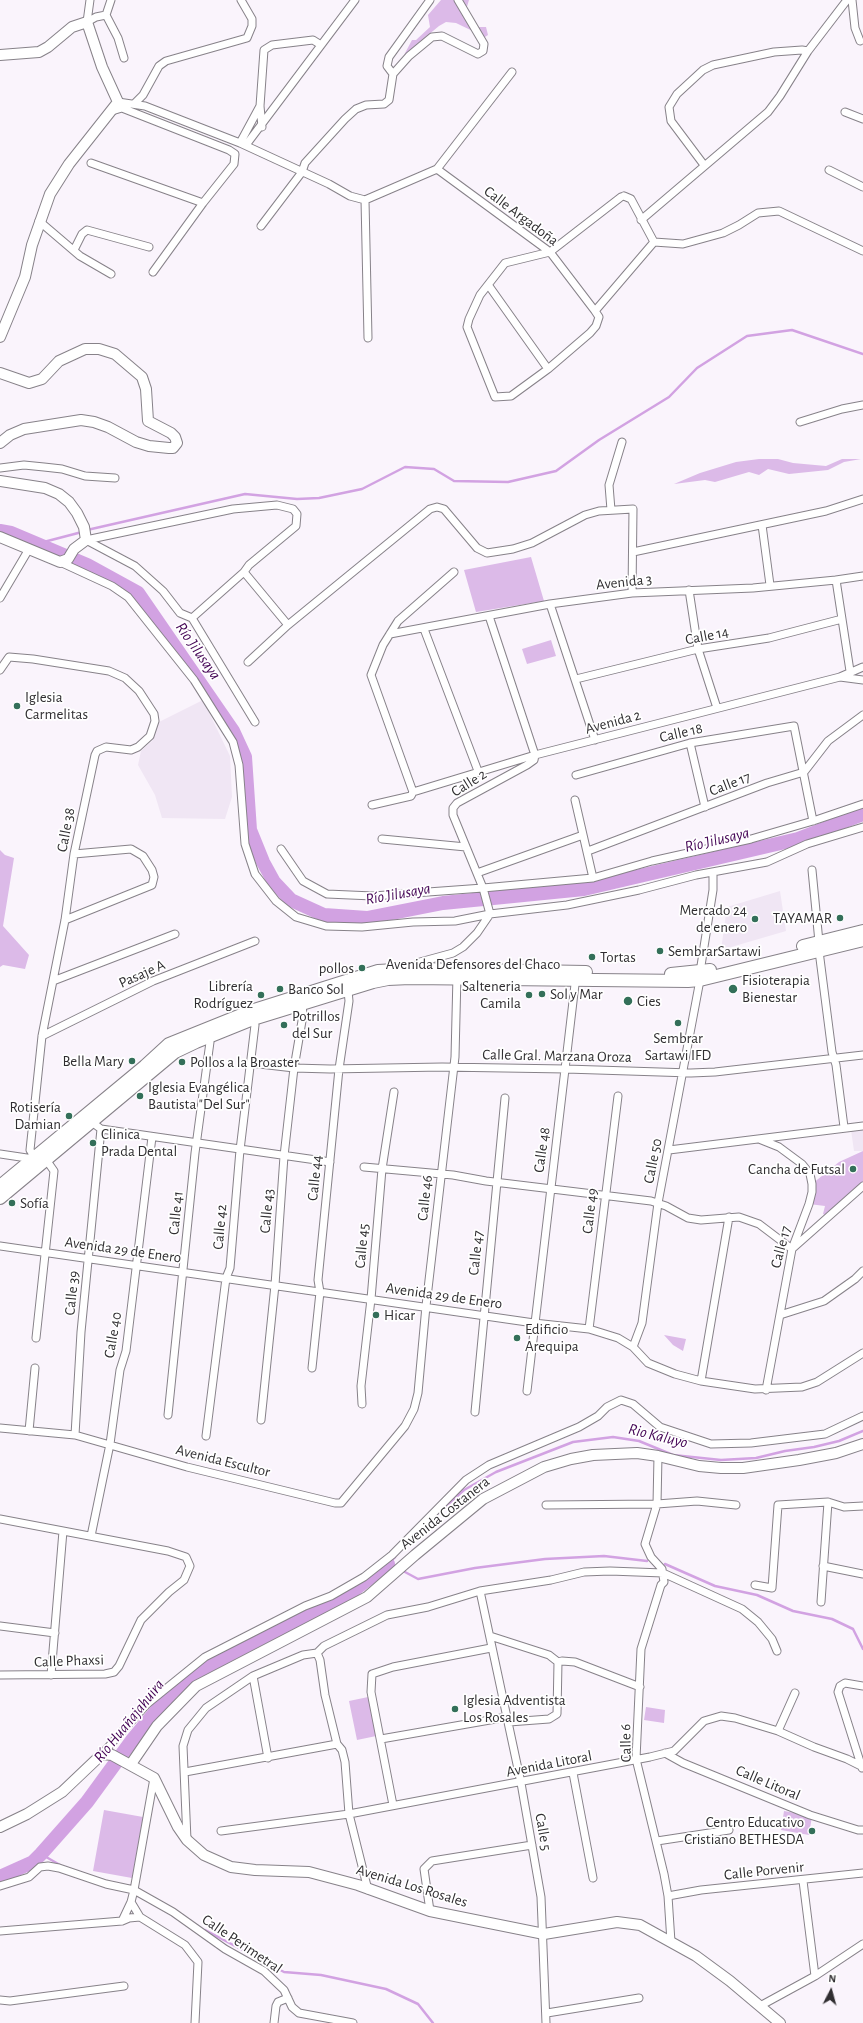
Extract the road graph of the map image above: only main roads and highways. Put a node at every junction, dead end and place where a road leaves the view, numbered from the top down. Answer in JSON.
{"nodes":[{"id":1,"x":863,"y":931,"type":"edge"},
{"id":2,"x":863,"y":940,"type":"edge"},
{"id":3,"x":819,"y":946,"type":"junction"},
{"id":4,"x":93,"y":1123,"type":"junction"},
{"id":5,"x":0,"y":1186,"type":"edge"},
{"id":6,"x":0,"y":1198,"type":"edge"}],
"edges":[{"from":1,"to":3,"type":"main road","name":"Avenida Defensores del Chaco"},
{"from":2,"to":3,"type":"main road","name":"Avenida Defensores del Chaco"},
{"from":3,"to":4,"type":"main road","name":"Avenida Defensores del Chaco"},
{"from":4,"to":5,"type":"main road","name":"Avenida Defensores del Chaco"},
{"from":4,"to":6,"type":"main road","name":"Avenida Defensores del Chaco"}]}
